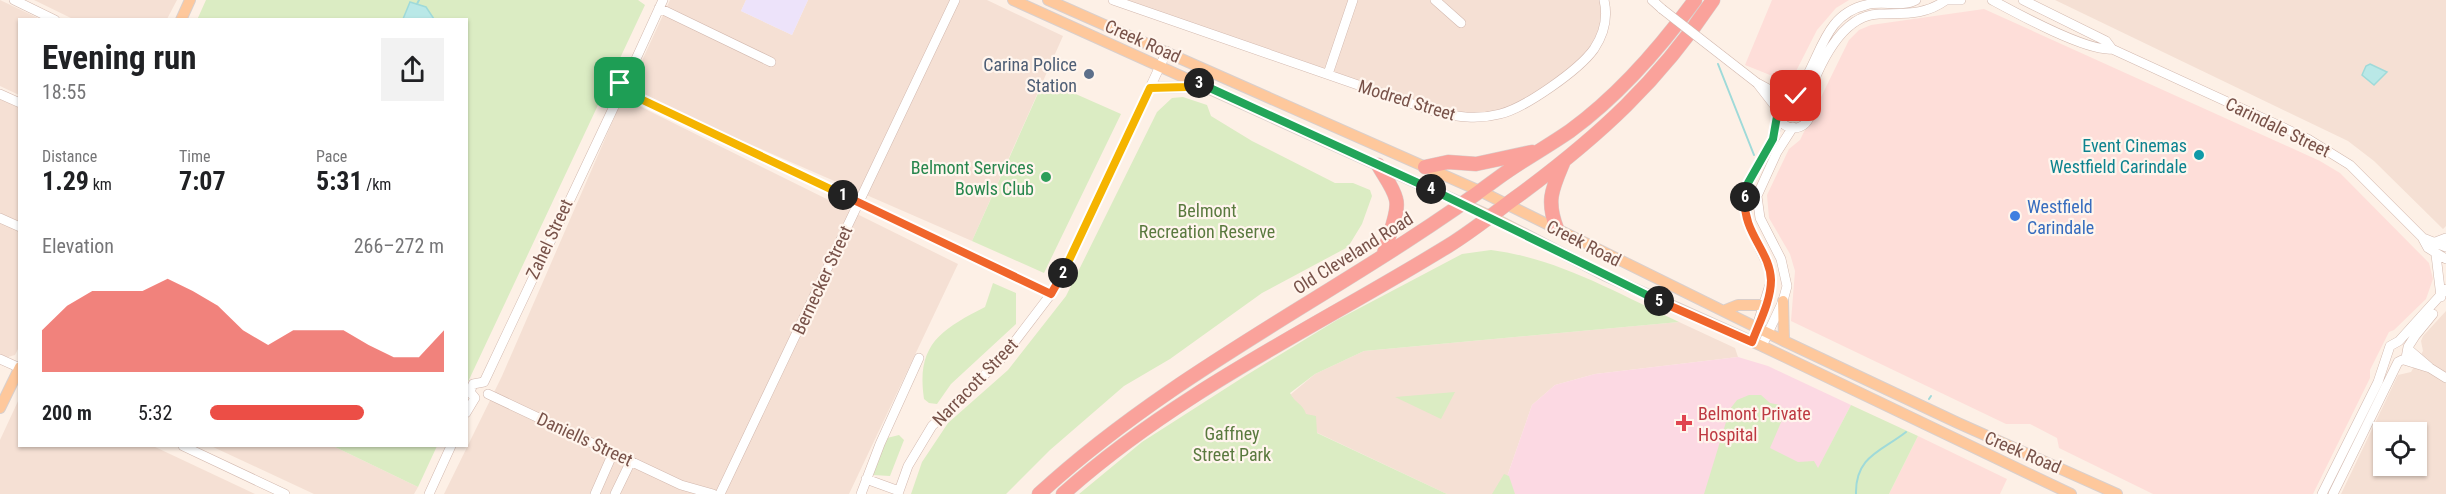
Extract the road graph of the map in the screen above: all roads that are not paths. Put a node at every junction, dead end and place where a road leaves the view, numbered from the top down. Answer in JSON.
{"nodes":[{"id":1,"x":14,"y":0,"type":"edge"},
{"id":2,"x":190,"y":0,"type":"edge"},
{"id":3,"x":955,"y":0,"type":"edge"},
{"id":4,"x":1013,"y":0,"type":"edge"},
{"id":5,"x":1048,"y":0,"type":"edge"},
{"id":6,"x":1113,"y":0,"type":"edge"},
{"id":7,"x":1353,"y":0,"type":"edge"},
{"id":8,"x":1435,"y":0,"type":"edge"},
{"id":9,"x":1604,"y":0,"type":"edge"},
{"id":10,"x":1652,"y":0,"type":"edge"},
{"id":11,"x":1695,"y":0,"type":"edge"},
{"id":12,"x":1713,"y":0,"type":"edge"},
{"id":13,"x":1916,"y":0,"type":"edge"},
{"id":14,"x":1945,"y":0,"type":"edge"},
{"id":15,"x":1960,"y":0,"type":"edge"},
{"id":16,"x":1992,"y":0,"type":"edge"},
{"id":17,"x":2023,"y":0,"type":"edge"},
{"id":18,"x":661,"y":4,"type":"edge"},
{"id":19,"x":51,"y":18,"type":"edge"},
{"id":20,"x":182,"y":18,"type":"edge"},
{"id":21,"x":1461,"y":23,"type":"dead end"},
{"id":22,"x":2112,"y":49,"type":"junction"},
{"id":23,"x":1167,"y":51,"type":"junction"},
{"id":24,"x":771,"y":62,"type":"dead end"},
{"id":25,"x":1160,"y":65,"type":"junction"},
{"id":26,"x":1328,"y":75,"type":"junction"},
{"id":27,"x":625,"y":83,"type":"junction"},
{"id":28,"x":1200,"y":83,"type":"junction"},
{"id":29,"x":1757,"y":83,"type":"junction"},
{"id":30,"x":1150,"y":88,"type":"junction"},
{"id":31,"x":0,"y":94,"type":"edge"},
{"id":32,"x":630,"y":94,"type":"junction"},
{"id":33,"x":1788,"y":97,"type":"junction"},
{"id":34,"x":618,"y":98,"type":"junction"},
{"id":35,"x":18,"y":102,"type":"edge"},
{"id":36,"x":1806,"y":102,"type":"junction"},
{"id":37,"x":1778,"y":113,"type":"junction"},
{"id":38,"x":1793,"y":127,"type":"junction"},
{"id":39,"x":1778,"y":141,"type":"junction"},
{"id":40,"x":1535,"y":152,"type":"junction"},
{"id":41,"x":1563,"y":163,"type":"junction"},
{"id":42,"x":1378,"y":165,"type":"junction"},
{"id":43,"x":1425,"y":167,"type":"junction"},
{"id":44,"x":1482,"y":192,"type":"junction"},
{"id":45,"x":859,"y":203,"type":"junction"},
{"id":46,"x":1463,"y":204,"type":"junction"},
{"id":47,"x":1506,"y":204,"type":"junction"},
{"id":48,"x":1490,"y":216,"type":"junction"},
{"id":49,"x":0,"y":218,"type":"edge"},
{"id":50,"x":18,"y":226,"type":"edge"},
{"id":51,"x":1557,"y":229,"type":"junction"},
{"id":52,"x":2422,"y":237,"type":"junction"},
{"id":53,"x":2446,"y":238,"type":"edge"},
{"id":54,"x":2433,"y":243,"type":"junction"},
{"id":55,"x":2446,"y":247,"type":"edge"},
{"id":56,"x":1384,"y":254,"type":"junction"},
{"id":57,"x":2436,"y":255,"type":"junction"},
{"id":58,"x":2446,"y":259,"type":"edge"},
{"id":59,"x":1051,"y":294,"type":"junction"},
{"id":60,"x":2444,"y":295,"type":"edge"},
{"id":61,"x":1783,"y":301,"type":"junction"},
{"id":62,"x":1765,"y":305,"type":"junction"},
{"id":63,"x":1723,"y":311,"type":"junction"},
{"id":64,"x":1762,"y":330,"type":"junction"},
{"id":65,"x":1784,"y":341,"type":"junction"},
{"id":66,"x":2399,"y":341,"type":"junction"},
{"id":67,"x":1757,"y":344,"type":"junction"},
{"id":68,"x":2408,"y":348,"type":"junction"},
{"id":69,"x":2389,"y":355,"type":"junction"},
{"id":70,"x":919,"y":358,"type":"dead end"},
{"id":71,"x":0,"y":359,"type":"edge"},
{"id":72,"x":2401,"y":361,"type":"junction"},
{"id":73,"x":18,"y":367,"type":"edge"},
{"id":74,"x":2430,"y":368,"type":"junction"},
{"id":75,"x":18,"y":369,"type":"edge"},
{"id":76,"x":2446,"y":378,"type":"edge"},
{"id":77,"x":484,"y":382,"type":"junction"},
{"id":78,"x":488,"y":394,"type":"junction"},
{"id":79,"x":475,"y":399,"type":"junction"},
{"id":80,"x":0,"y":408,"type":"edge"},
{"id":81,"x":468,"y":410,"type":"edge"},
{"id":82,"x":185,"y":447,"type":"edge"},
{"id":83,"x":451,"y":447,"type":"edge"},
{"id":84,"x":614,"y":453,"type":"junction"},
{"id":85,"x":631,"y":461,"type":"junction"},
{"id":86,"x":681,"y":485,"type":"junction"},
{"id":87,"x":864,"y":489,"type":"edge"},
{"id":88,"x":899,"y":492,"type":"edge"},
{"id":89,"x":285,"y":494,"type":"edge"},
{"id":90,"x":429,"y":494,"type":"edge"},
{"id":91,"x":595,"y":494,"type":"edge"},
{"id":92,"x":615,"y":494,"type":"edge"},
{"id":93,"x":692,"y":494,"type":"edge"},
{"id":94,"x":713,"y":494,"type":"edge"},
{"id":95,"x":720,"y":494,"type":"edge"},
{"id":96,"x":1039,"y":494,"type":"edge"},
{"id":97,"x":1063,"y":494,"type":"edge"},
{"id":98,"x":2071,"y":494,"type":"edge"},
{"id":99,"x":2117,"y":494,"type":"edge"},
{"id":100,"x":2322,"y":494,"type":"edge"},
{"id":101,"x":2333,"y":494,"type":"edge"}],
"edges":[{"from":1,"to":19,"type":"street"},
{"from":2,"to":20,"type":"main road"},
{"from":3,"to":45,"type":"street","name":"Bernecker Street"},
{"from":4,"to":25,"type":"main road","name":"Creek Road"},
{"from":5,"to":23,"type":"main road","name":"Creek Road"},
{"from":6,"to":26,"type":"street","name":"Modred Street"},
{"from":7,"to":26,"type":"street"},
{"from":8,"to":21,"type":"street"},
{"from":9,"to":26,"type":"street","name":"Modred Street"},
{"from":10,"to":29,"type":"street","bridge":true},
{"from":11,"to":40,"type":"highway","name":"Old Cleveland Road"},
{"from":12,"to":41,"type":"highway"},
{"from":13,"to":33,"type":"street"},
{"from":14,"to":15,"type":"street"},
{"from":14,"to":36,"type":"street"},
{"from":16,"to":22,"type":"street","name":"Carindale Street"},
{"from":17,"to":22,"type":"street","name":"Carindale Street"},
{"from":18,"to":24,"type":"street"},
{"from":18,"to":27,"type":"street"},
{"from":22,"to":52,"type":"street","name":"Carindale Street"},
{"from":23,"to":25,"type":"street","name":"Narracott Street"},
{"from":23,"to":43,"type":"main road","name":"Creek Road"},
{"from":25,"to":28,"type":"main road","name":"Creek Road"},
{"from":25,"to":30,"type":"street","name":"Narracott Street"},
{"from":27,"to":32,"type":"street"},
{"from":27,"to":34,"type":"street"},
{"from":28,"to":30,"type":"main road"},
{"from":28,"to":42,"type":"main road","name":"Creek Road"},
{"from":29,"to":33,"type":"street"},
{"from":29,"to":37,"type":"street"},
{"from":30,"to":59,"type":"street","name":"Narracott Street"},
{"from":31,"to":35,"type":"street"},
{"from":32,"to":34,"type":"street"},
{"from":32,"to":45,"type":"street"},
{"from":33,"to":36,"type":"street"},
{"from":33,"to":37,"type":"street"},
{"from":34,"to":77,"type":"street","name":"Zahel Street"},
{"from":36,"to":38,"type":"street"},
{"from":37,"to":38,"type":"street"},
{"from":37,"to":39,"type":"street"},
{"from":38,"to":39,"type":"street"},
{"from":39,"to":61,"type":"street"},
{"from":39,"to":62,"type":"street"},
{"from":40,"to":43,"type":"highway"},
{"from":40,"to":44,"type":"highway","name":"Old Cleveland Road"},
{"from":41,"to":47,"type":"highway"},
{"from":41,"to":51,"type":"highway"},
{"from":42,"to":46,"type":"main road","name":"Creek Road"},
{"from":42,"to":56,"type":"highway"},
{"from":43,"to":44,"type":"main road","name":"Creek Road"},
{"from":44,"to":46,"type":"highway","name":"Old Cleveland Road"},
{"from":44,"to":47,"type":"main road","name":"Creek Road"},
{"from":45,"to":59,"type":"street"},
{"from":45,"to":95,"type":"street","name":"Bernecker Street"},
{"from":46,"to":48,"type":"main road","name":"Creek Road"},
{"from":46,"to":56,"type":"highway","name":"Old Cleveland Road"},
{"from":47,"to":48,"type":"highway"},
{"from":47,"to":51,"type":"main road","name":"Creek Road"},
{"from":48,"to":67,"type":"main road","name":"Creek Road"},
{"from":48,"to":97,"type":"highway"},
{"from":49,"to":50,"type":"street"},
{"from":51,"to":63,"type":"main road","name":"Creek Road"},
{"from":52,"to":54,"type":"street","name":"Carindale Street"},
{"from":52,"to":57,"type":"street","name":"Carindale Street"},
{"from":53,"to":54,"type":"street"},
{"from":54,"to":55,"type":"street","name":"Carindale Street"},
{"from":56,"to":96,"type":"highway","name":"Old Cleveland Road"},
{"from":57,"to":58,"type":"street"},
{"from":57,"to":60,"type":"street"},
{"from":59,"to":88,"type":"street","name":"Narracott Street"},
{"from":60,"to":66,"type":"street"},
{"from":60,"to":68,"type":"street"},
{"from":61,"to":64,"type":"street"},
{"from":61,"to":65,"type":"main road"},
{"from":62,"to":63,"type":"main road"},
{"from":62,"to":64,"type":"street"},
{"from":63,"to":64,"type":"main road","name":"Creek Road"},
{"from":64,"to":65,"type":"main road","name":"Creek Road"},
{"from":64,"to":67,"type":"street"},
{"from":65,"to":99,"type":"main road","name":"Creek Road"},
{"from":66,"to":68,"type":"street"},
{"from":66,"to":69,"type":"street"},
{"from":67,"to":98,"type":"main road","name":"Creek Road"},
{"from":68,"to":72,"type":"street"},
{"from":68,"to":74,"type":"street"},
{"from":69,"to":72,"type":"street"},
{"from":69,"to":100,"type":"street"},
{"from":70,"to":87,"type":"street","name":"Narracott Street"},
{"from":71,"to":73,"type":"street"},
{"from":72,"to":74,"type":"street"},
{"from":72,"to":101,"type":"street"},
{"from":74,"to":76,"type":"street"},
{"from":75,"to":80,"type":"main road"},
{"from":77,"to":78,"type":"street"},
{"from":77,"to":79,"type":"street"},
{"from":78,"to":79,"type":"street"},
{"from":78,"to":84,"type":"street","name":"Daniells Street"},
{"from":79,"to":81,"type":"street"},
{"from":82,"to":89,"type":"street"},
{"from":83,"to":90,"type":"street"},
{"from":84,"to":85,"type":"street","name":"Daniells Street"},
{"from":84,"to":91,"type":"street"},
{"from":85,"to":86,"type":"street","name":"Daniells Street"},
{"from":85,"to":92,"type":"street"},
{"from":86,"to":93,"type":"street","name":"Daniells Street"},
{"from":86,"to":94,"type":"street","name":"Daniells Street"},
{"from":87,"to":88,"type":"street","name":"Narracott Street"}]}
